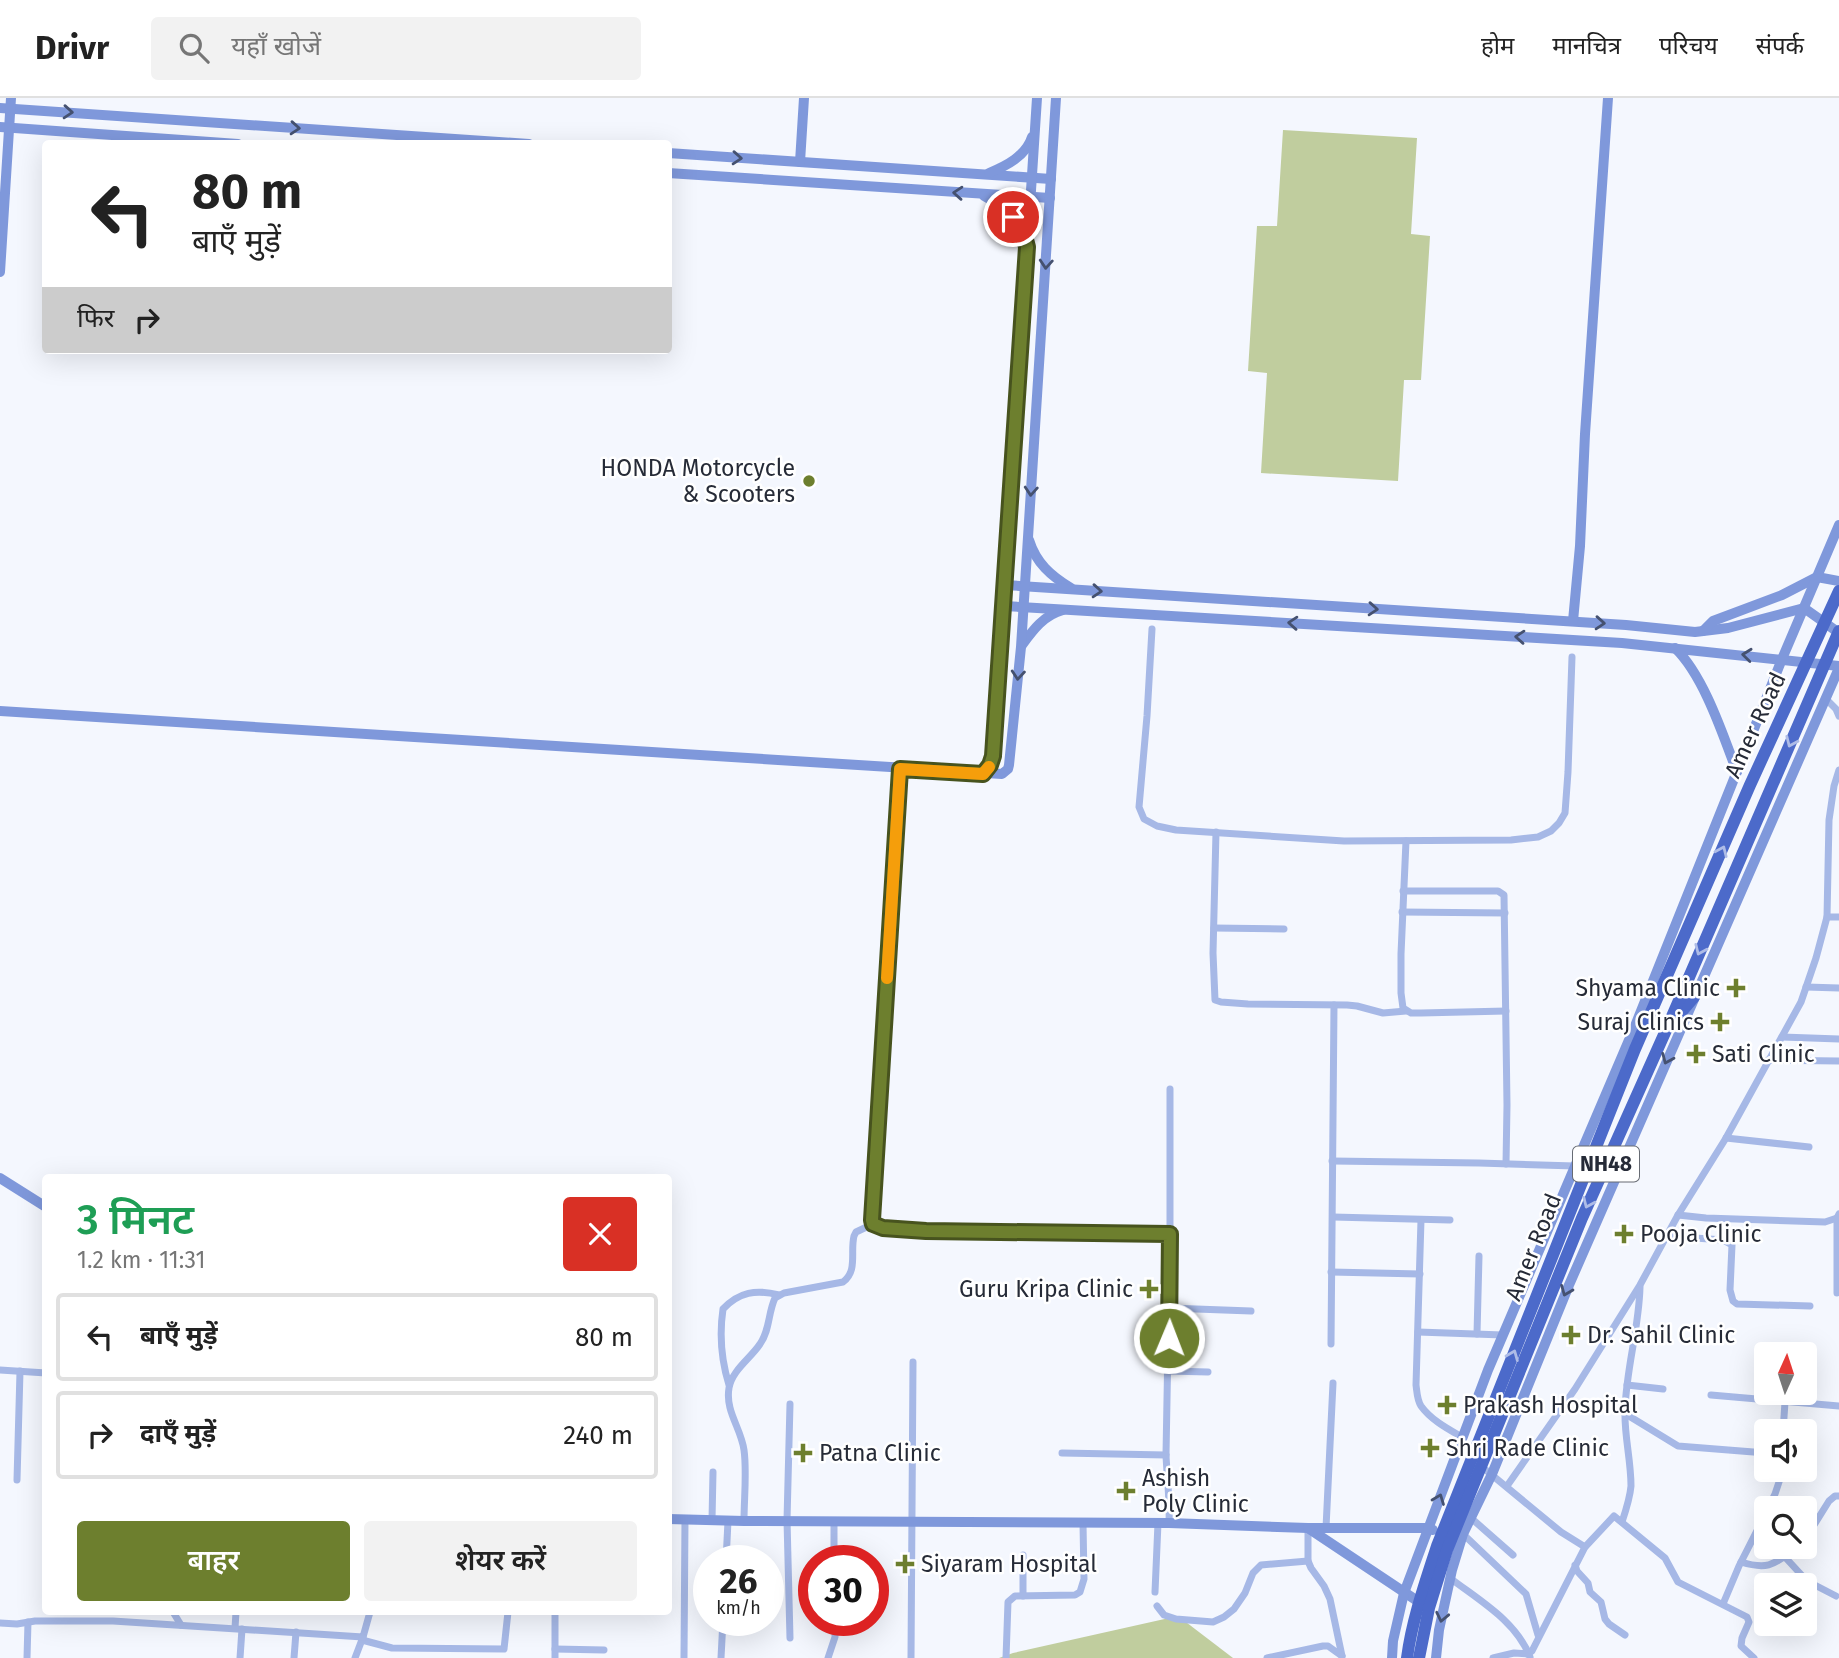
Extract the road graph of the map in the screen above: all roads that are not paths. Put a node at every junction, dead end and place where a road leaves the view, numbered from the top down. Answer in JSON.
{"nodes":[{"id":1,"x":804,"y":98,"type":"edge"},
{"id":2,"x":1037,"y":98,"type":"edge"},
{"id":3,"x":1056,"y":98,"type":"edge"},
{"id":4,"x":1608,"y":98,"type":"edge"},
{"id":5,"x":7,"y":105,"type":"edge"},
{"id":6,"x":5,"y":128,"type":"edge"},
{"id":7,"x":1035,"y":129,"type":"junction"},
{"id":8,"x":179,"y":140,"type":"edge"},
{"id":9,"x":475,"y":140,"type":"edge"},
{"id":10,"x":672,"y":153,"type":"edge"},
{"id":11,"x":800,"y":162,"type":"junction"},
{"id":12,"x":672,"y":173,"type":"edge"},
{"id":13,"x":985,"y":175,"type":"junction"},
{"id":14,"x":1032,"y":178,"type":"junction"},
{"id":15,"x":1051,"y":179,"type":"junction"},
{"id":16,"x":981,"y":194,"type":"junction"},
{"id":17,"x":1030,"y":198,"type":"junction"},
{"id":18,"x":1050,"y":198,"type":"junction"},
{"id":19,"x":1027,"y":247,"type":"junction"},
{"id":20,"x":0,"y":272,"type":"edge"},
{"id":21,"x":1839,"y":525,"type":"edge"},
{"id":22,"x":1028,"y":536,"type":"junction"},
{"id":23,"x":1817,"y":577,"type":"junction"},
{"id":24,"x":1839,"y":581,"type":"edge"},
{"id":25,"x":1005,"y":585,"type":"junction"},
{"id":26,"x":1025,"y":586,"type":"junction"},
{"id":27,"x":1072,"y":589,"type":"junction"},
{"id":28,"x":1839,"y":591,"type":"edge"},
{"id":29,"x":1147,"y":594,"type":"junction"},
{"id":30,"x":1004,"y":606,"type":"junction"},
{"id":31,"x":1023,"y":607,"type":"junction"},
{"id":32,"x":1804,"y":608,"type":"junction"},
{"id":33,"x":1066,"y":609,"type":"junction"},
{"id":34,"x":1146,"y":614,"type":"junction"},
{"id":35,"x":1573,"y":621,"type":"junction"},
{"id":36,"x":1152,"y":629,"type":"dead end"},
{"id":37,"x":1703,"y":631,"type":"junction"},
{"id":38,"x":1839,"y":632,"type":"edge"},
{"id":39,"x":1021,"y":647,"type":"junction"},
{"id":40,"x":1675,"y":648,"type":"junction"},
{"id":41,"x":1572,"y":657,"type":"dead end"},
{"id":42,"x":1782,"y":659,"type":"junction"},
{"id":43,"x":1839,"y":667,"type":"edge"},
{"id":44,"x":1825,"y":698,"type":"junction"},
{"id":45,"x":0,"y":712,"type":"edge"},
{"id":46,"x":1839,"y":716,"type":"edge"},
{"id":47,"x":900,"y":769,"type":"junction"},
{"id":48,"x":1839,"y":770,"type":"edge"},
{"id":49,"x":1737,"y":772,"type":"junction"},
{"id":50,"x":983,"y":774,"type":"junction"},
{"id":51,"x":1216,"y":832,"type":"junction"},
{"id":52,"x":1406,"y":841,"type":"junction"},
{"id":53,"x":1828,"y":880,"type":"junction"},
{"id":54,"x":1839,"y":880,"type":"edge"},
{"id":55,"x":1403,"y":891,"type":"junction"},
{"id":56,"x":1402,"y":912,"type":"junction"},
{"id":57,"x":1505,"y":913,"type":"junction"},
{"id":58,"x":1827,"y":917,"type":"junction"},
{"id":59,"x":1839,"y":917,"type":"edge"},
{"id":60,"x":1214,"y":928,"type":"junction"},
{"id":61,"x":1284,"y":929,"type":"dead end"},
{"id":62,"x":1806,"y":988,"type":"junction"},
{"id":63,"x":1839,"y":988,"type":"edge"},
{"id":64,"x":1694,"y":997,"type":"junction"},
{"id":65,"x":1334,"y":1005,"type":"junction"},
{"id":66,"x":1406,"y":1011,"type":"junction"},
{"id":67,"x":1506,"y":1011,"type":"junction"},
{"id":68,"x":1635,"y":1026,"type":"junction"},
{"id":69,"x":1667,"y":1028,"type":"junction"},
{"id":70,"x":1782,"y":1037,"type":"junction"},
{"id":71,"x":1839,"y":1039,"type":"edge"},
{"id":72,"x":1635,"y":1049,"type":"junction"},
{"id":73,"x":1768,"y":1060,"type":"junction"},
{"id":74,"x":1839,"y":1061,"type":"edge"},
{"id":75,"x":1170,"y":1088,"type":"dead end"},
{"id":76,"x":1726,"y":1138,"type":"junction"},
{"id":77,"x":1809,"y":1147,"type":"dead end"},
{"id":78,"x":1610,"y":1156,"type":"junction"},
{"id":79,"x":1623,"y":1160,"type":"junction"},
{"id":80,"x":1332,"y":1161,"type":"junction"},
{"id":81,"x":1506,"y":1164,"type":"junction"},
{"id":82,"x":1575,"y":1166,"type":"junction"},
{"id":83,"x":0,"y":1178,"type":"edge"},
{"id":84,"x":42,"y":1204,"type":"edge"},
{"id":85,"x":1678,"y":1215,"type":"junction"},
{"id":86,"x":1838,"y":1216,"type":"edge"},
{"id":87,"x":1332,"y":1217,"type":"junction"},
{"id":88,"x":1421,"y":1220,"type":"junction"},
{"id":89,"x":1450,"y":1220,"type":"dead end"},
{"id":90,"x":873,"y":1224,"type":"junction"},
{"id":91,"x":1170,"y":1234,"type":"junction"},
{"id":92,"x":1667,"y":1236,"type":"junction"},
{"id":93,"x":1479,"y":1256,"type":"dead end"},
{"id":94,"x":1331,"y":1272,"type":"junction"},
{"id":95,"x":1420,"y":1274,"type":"junction"},
{"id":96,"x":1640,"y":1285,"type":"junction"},
{"id":97,"x":1837,"y":1293,"type":"dead end"},
{"id":98,"x":779,"y":1295,"type":"junction"},
{"id":99,"x":1810,"y":1306,"type":"dead end"},
{"id":100,"x":1169,"y":1308,"type":"junction"},
{"id":101,"x":1251,"y":1311,"type":"dead end"},
{"id":102,"x":1418,"y":1332,"type":"junction"},
{"id":103,"x":1477,"y":1334,"type":"junction"},
{"id":104,"x":1503,"y":1335,"type":"junction"},
{"id":105,"x":1331,"y":1344,"type":"dead end"},
{"id":106,"x":913,"y":1362,"type":"dead end"},
{"id":107,"x":0,"y":1370,"type":"edge"},
{"id":108,"x":20,"y":1371,"type":"junction"},
{"id":109,"x":1168,"y":1371,"type":"junction"},
{"id":110,"x":1208,"y":1372,"type":"dead end"},
{"id":111,"x":42,"y":1373,"type":"edge"},
{"id":112,"x":1333,"y":1383,"type":"dead end"},
{"id":113,"x":729,"y":1385,"type":"junction"},
{"id":114,"x":1627,"y":1385,"type":"junction"},
{"id":115,"x":1663,"y":1389,"type":"dead end"},
{"id":116,"x":1711,"y":1395,"type":"dead end"},
{"id":117,"x":1754,"y":1399,"type":"edge"},
{"id":118,"x":790,"y":1404,"type":"dead end"},
{"id":119,"x":1817,"y":1404,"type":"edge"},
{"id":120,"x":1839,"y":1406,"type":"edge"},
{"id":121,"x":1624,"y":1413,"type":"junction"},
{"id":122,"x":1462,"y":1437,"type":"junction"},
{"id":123,"x":1754,"y":1452,"type":"edge"},
{"id":124,"x":1062,"y":1453,"type":"dead end"},
{"id":125,"x":1166,"y":1455,"type":"junction"},
{"id":126,"x":1481,"y":1466,"type":"junction"},
{"id":127,"x":713,"y":1472,"type":"dead end"},
{"id":128,"x":1492,"y":1474,"type":"junction"},
{"id":129,"x":17,"y":1480,"type":"dead end"},
{"id":130,"x":1507,"y":1486,"type":"junction"},
{"id":131,"x":1839,"y":1496,"type":"edge"},
{"id":132,"x":1471,"y":1518,"type":"junction"},
{"id":133,"x":672,"y":1519,"type":"edge"},
{"id":134,"x":685,"y":1519,"type":"junction"},
{"id":135,"x":712,"y":1520,"type":"junction"},
{"id":136,"x":787,"y":1520,"type":"junction"},
{"id":137,"x":1817,"y":1520,"type":"edge"},
{"id":138,"x":728,"y":1521,"type":"junction"},
{"id":139,"x":744,"y":1521,"type":"junction"},
{"id":140,"x":834,"y":1521,"type":"junction"},
{"id":141,"x":911,"y":1522,"type":"junction"},
{"id":142,"x":1622,"y":1522,"type":"junction"},
{"id":143,"x":1083,"y":1523,"type":"junction"},
{"id":144,"x":1164,"y":1523,"type":"junction"},
{"id":145,"x":1308,"y":1528,"type":"junction"},
{"id":146,"x":1326,"y":1528,"type":"junction"},
{"id":147,"x":1428,"y":1528,"type":"junction"},
{"id":148,"x":1442,"y":1534,"type":"junction"},
{"id":149,"x":1463,"y":1534,"type":"junction"},
{"id":150,"x":1754,"y":1536,"type":"edge"},
{"id":151,"x":727,"y":1545,"type":"edge"},
{"id":152,"x":834,"y":1545,"type":"edge"},
{"id":153,"x":1585,"y":1547,"type":"junction"},
{"id":154,"x":1023,"y":1555,"type":"dead end"},
{"id":155,"x":1513,"y":1555,"type":"dead end"},
{"id":156,"x":1780,"y":1559,"type":"edge"},
{"id":157,"x":1787,"y":1559,"type":"edge"},
{"id":158,"x":1308,"y":1561,"type":"junction"},
{"id":159,"x":1741,"y":1562,"type":"junction"},
{"id":160,"x":1575,"y":1565,"type":"junction"},
{"id":161,"x":1450,"y":1578,"type":"junction"},
{"id":162,"x":1155,"y":1592,"type":"dead end"},
{"id":163,"x":1404,"y":1593,"type":"junction"},
{"id":164,"x":1023,"y":1596,"type":"junction"},
{"id":165,"x":1836,"y":1596,"type":"dead end"},
{"id":166,"x":1419,"y":1602,"type":"junction"},
{"id":167,"x":1723,"y":1604,"type":"junction"},
{"id":168,"x":1157,"y":1606,"type":"dead end"},
{"id":169,"x":175,"y":1615,"type":"edge"},
{"id":170,"x":237,"y":1615,"type":"edge"},
{"id":171,"x":369,"y":1615,"type":"edge"},
{"id":172,"x":508,"y":1615,"type":"edge"},
{"id":173,"x":555,"y":1615,"type":"edge"},
{"id":174,"x":28,"y":1622,"type":"junction"},
{"id":175,"x":0,"y":1623,"type":"edge"},
{"id":176,"x":181,"y":1625,"type":"junction"},
{"id":177,"x":239,"y":1629,"type":"junction"},
{"id":178,"x":296,"y":1632,"type":"junction"},
{"id":179,"x":1625,"y":1635,"type":"dead end"},
{"id":180,"x":722,"y":1636,"type":"edge"},
{"id":181,"x":835,"y":1636,"type":"edge"},
{"id":182,"x":1538,"y":1636,"type":"junction"},
{"id":183,"x":790,"y":1638,"type":"dead end"},
{"id":184,"x":362,"y":1639,"type":"junction"},
{"id":185,"x":604,"y":1650,"type":"dead end"},
{"id":186,"x":555,"y":1654,"type":"edge"},
{"id":187,"x":1529,"y":1656,"type":"edge"},
{"id":188,"x":1343,"y":1657,"type":"edge"},
{"id":189,"x":1750,"y":1657,"type":"edge"},
{"id":190,"x":27,"y":1658,"type":"edge"},
{"id":191,"x":240,"y":1658,"type":"edge"},
{"id":192,"x":294,"y":1658,"type":"edge"},
{"id":193,"x":355,"y":1658,"type":"edge"},
{"id":194,"x":684,"y":1658,"type":"edge"},
{"id":195,"x":721,"y":1658,"type":"edge"},
{"id":196,"x":828,"y":1658,"type":"edge"},
{"id":197,"x":911,"y":1658,"type":"edge"},
{"id":198,"x":1006,"y":1658,"type":"edge"},
{"id":199,"x":1267,"y":1658,"type":"edge"},
{"id":200,"x":1392,"y":1658,"type":"edge"},
{"id":201,"x":1408,"y":1658,"type":"edge"},
{"id":202,"x":1419,"y":1658,"type":"edge"},
{"id":203,"x":1436,"y":1658,"type":"edge"},
{"id":204,"x":1493,"y":1658,"type":"edge"}],
"edges":[{"from":1,"to":11,"type":"street"},
{"from":2,"to":7,"type":"street"},
{"from":3,"to":15,"type":"street"},
{"from":4,"to":35,"type":"street"},
{"from":5,"to":6,"type":"street"},
{"from":5,"to":9,"type":"street","one_way":true},
{"from":6,"to":8,"type":"street"},
{"from":6,"to":20,"type":"street"},
{"from":7,"to":13,"type":"street"},
{"from":7,"to":14,"type":"street"},
{"from":10,"to":11,"type":"street","one_way":true},
{"from":11,"to":13,"type":"street"},
{"from":16,"to":12,"type":"street","one_way":true},
{"from":13,"to":14,"type":"street"},
{"from":14,"to":15,"type":"street"},
{"from":14,"to":17,"type":"street"},
{"from":15,"to":18,"type":"street"},
{"from":16,"to":17,"type":"street"},
{"from":16,"to":19,"type":"street"},
{"from":17,"to":18,"type":"street"},
{"from":17,"to":19,"type":"street"},
{"from":18,"to":22,"type":"street","one_way":true},
{"from":19,"to":25,"type":"street"},
{"from":21,"to":23,"type":"street"},
{"from":22,"to":26,"type":"street"},
{"from":22,"to":27,"type":"street"},
{"from":23,"to":24,"type":"street"},
{"from":23,"to":32,"type":"street"},
{"from":23,"to":37,"type":"street"},
{"from":25,"to":26,"type":"street"},
{"from":25,"to":30,"type":"street"},
{"from":26,"to":27,"type":"street"},
{"from":26,"to":31,"type":"street"},
{"from":27,"to":29,"type":"street","one_way":true},
{"from":72,"to":28,"type":"highway","name":"Amer Road","number":"NH48","one_way":true},
{"from":29,"to":34,"type":"street"},
{"from":29,"to":35,"type":"street","one_way":true},
{"from":30,"to":31,"type":"street"},
{"from":30,"to":50,"type":"street"},
{"from":31,"to":33,"type":"street"},
{"from":31,"to":39,"type":"street"},
{"from":32,"to":37,"type":"street"},
{"from":32,"to":38,"type":"street"},
{"from":32,"to":42,"type":"street"},
{"from":33,"to":34,"type":"street"},
{"from":33,"to":39,"type":"street"},
{"from":40,"to":34,"type":"street","one_way":true},
{"from":35,"to":37,"type":"street","one_way":true},
{"from":36,"to":51,"type":"street"},
{"from":38,"to":69,"type":"highway","name":"Amer Road","number":"NH48","one_way":true},
{"from":39,"to":50,"type":"street","one_way":true},
{"from":42,"to":40,"type":"street","one_way":true},
{"from":40,"to":49,"type":"street"},
{"from":41,"to":52,"type":"street"},
{"from":42,"to":43,"type":"street"},
{"from":42,"to":49,"type":"street"},
{"from":43,"to":44,"type":"street"},
{"from":44,"to":46,"type":"street"},
{"from":44,"to":64,"type":"street"},
{"from":45,"to":47,"type":"street"},
{"from":47,"to":50,"type":"street"},
{"from":47,"to":90,"type":"street"},
{"from":48,"to":53,"type":"street"},
{"from":49,"to":68,"type":"street"},
{"from":51,"to":52,"type":"street"},
{"from":51,"to":60,"type":"street"},
{"from":52,"to":55,"type":"street"},
{"from":53,"to":54,"type":"street"},
{"from":53,"to":58,"type":"street"},
{"from":55,"to":56,"type":"street"},
{"from":55,"to":57,"type":"street"},
{"from":56,"to":57,"type":"street"},
{"from":56,"to":66,"type":"street"},
{"from":57,"to":67,"type":"street"},
{"from":58,"to":59,"type":"street"},
{"from":58,"to":62,"type":"street"},
{"from":60,"to":61,"type":"street"},
{"from":60,"to":65,"type":"street"},
{"from":62,"to":63,"type":"street"},
{"from":62,"to":70,"type":"street"},
{"from":64,"to":69,"type":"highway"},
{"from":64,"to":79,"type":"street","one_way":true},
{"from":65,"to":66,"type":"street"},
{"from":65,"to":80,"type":"street"},
{"from":66,"to":67,"type":"street"},
{"from":67,"to":81,"type":"street"},
{"from":68,"to":72,"type":"highway"},
{"from":68,"to":82,"type":"street"},
{"from":69,"to":78,"type":"highway","name":"Amer Road","number":"NH48"},
{"from":70,"to":71,"type":"street"},
{"from":70,"to":73,"type":"street"},
{"from":148,"to":72,"type":"highway","name":"Amer Road","number":"NH48","one_way":true},
{"from":73,"to":74,"type":"street"},
{"from":73,"to":76,"type":"street"},
{"from":75,"to":91,"type":"street"},
{"from":76,"to":77,"type":"street"},
{"from":76,"to":85,"type":"street"},
{"from":78,"to":79,"type":"highway"},
{"from":78,"to":126,"type":"highway","name":"Amer Road","number":"NH48","one_way":true},
{"from":79,"to":128,"type":"street","one_way":true},
{"from":80,"to":81,"type":"street"},
{"from":80,"to":87,"type":"street"},
{"from":81,"to":82,"type":"street"},
{"from":82,"to":104,"type":"street"},
{"from":83,"to":84,"type":"street"},
{"from":85,"to":86,"type":"street"},
{"from":85,"to":92,"type":"street"},
{"from":86,"to":97,"type":"street"},
{"from":87,"to":88,"type":"street"},
{"from":87,"to":94,"type":"street"},
{"from":88,"to":89,"type":"street"},
{"from":88,"to":95,"type":"street"},
{"from":90,"to":91,"type":"street"},
{"from":90,"to":98,"type":"street"},
{"from":91,"to":100,"type":"street"},
{"from":92,"to":96,"type":"street"},
{"from":92,"to":99,"type":"street"},
{"from":93,"to":103,"type":"street"},
{"from":94,"to":95,"type":"street"},
{"from":94,"to":105,"type":"street"},
{"from":95,"to":102,"type":"street"},
{"from":96,"to":114,"type":"street"},
{"from":96,"to":130,"type":"street"},
{"from":98,"to":113,"type":"street"},
{"from":98,"to":113,"type":"street"},
{"from":100,"to":101,"type":"street"},
{"from":100,"to":109,"type":"street"},
{"from":102,"to":103,"type":"street"},
{"from":102,"to":122,"type":"street"},
{"from":103,"to":104,"type":"street"},
{"from":104,"to":122,"type":"street"},
{"from":106,"to":141,"type":"street"},
{"from":107,"to":108,"type":"street"},
{"from":108,"to":111,"type":"street"},
{"from":108,"to":129,"type":"street"},
{"from":109,"to":110,"type":"street"},
{"from":109,"to":125,"type":"street"},
{"from":112,"to":146,"type":"street"},
{"from":113,"to":139,"type":"street"},
{"from":114,"to":115,"type":"street"},
{"from":114,"to":121,"type":"street"},
{"from":116,"to":117,"type":"street"},
{"from":118,"to":136,"type":"street"},
{"from":119,"to":120,"type":"street"},
{"from":121,"to":123,"type":"street"},
{"from":121,"to":142,"type":"street"},
{"from":147,"to":122,"type":"street","one_way":true},
{"from":124,"to":125,"type":"street"},
{"from":125,"to":144,"type":"street"},
{"from":126,"to":128,"type":"street"},
{"from":126,"to":202,"type":"highway","name":"Amer Road","number":"NH48"},
{"from":127,"to":135,"type":"street"},
{"from":128,"to":130,"type":"street"},
{"from":128,"to":132,"type":"street"},
{"from":130,"to":153,"type":"street"},
{"from":131,"to":137,"type":"street"},
{"from":132,"to":149,"type":"street"},
{"from":132,"to":155,"type":"street"},
{"from":133,"to":134,"type":"street"},
{"from":134,"to":135,"type":"street"},
{"from":134,"to":194,"type":"street"},
{"from":135,"to":138,"type":"street"},
{"from":136,"to":139,"type":"street"},
{"from":136,"to":140,"type":"street"},
{"from":136,"to":183,"type":"street"},
{"from":138,"to":139,"type":"street"},
{"from":138,"to":151,"type":"street"},
{"from":140,"to":141,"type":"street"},
{"from":140,"to":152,"type":"street"},
{"from":141,"to":143,"type":"street"},
{"from":141,"to":197,"type":"street"},
{"from":142,"to":153,"type":"street"},
{"from":142,"to":167,"type":"street"},
{"from":143,"to":144,"type":"street"},
{"from":143,"to":164,"type":"street"},
{"from":144,"to":145,"type":"street"},
{"from":144,"to":162,"type":"street"},
{"from":145,"to":146,"type":"street"},
{"from":145,"to":158,"type":"street"},
{"from":145,"to":163,"type":"street"},
{"from":146,"to":147,"type":"street"},
{"from":147,"to":148,"type":"street"},
{"from":147,"to":163,"type":"street"},
{"from":148,"to":166,"type":"highway","name":"Amer Road","number":"NH48"},
{"from":149,"to":161,"type":"street"},
{"from":149,"to":182,"type":"street"},
{"from":150,"to":159,"type":"street"},
{"from":153,"to":160,"type":"street"},
{"from":154,"to":164,"type":"street"},
{"from":156,"to":159,"type":"street"},
{"from":157,"to":165,"type":"street"},
{"from":158,"to":168,"type":"street"},
{"from":158,"to":188,"type":"street"},
{"from":159,"to":167,"type":"street"},
{"from":160,"to":179,"type":"street"},
{"from":160,"to":182,"type":"street"},
{"from":161,"to":187,"type":"street"},
{"from":161,"to":203,"type":"street","one_way":true},
{"from":163,"to":166,"type":"street"},
{"from":163,"to":200,"type":"street"},
{"from":164,"to":198,"type":"street"},
{"from":166,"to":201,"type":"highway","name":"Amer Road","number":"NH48"},
{"from":167,"to":189,"type":"street"},
{"from":169,"to":176,"type":"street"},
{"from":170,"to":177,"type":"street"},
{"from":171,"to":184,"type":"street"},
{"from":172,"to":184,"type":"street"},
{"from":173,"to":186,"type":"street"},
{"from":174,"to":175,"type":"street"},
{"from":174,"to":176,"type":"street"},
{"from":174,"to":190,"type":"street"},
{"from":176,"to":177,"type":"street"},
{"from":177,"to":178,"type":"street"},
{"from":177,"to":191,"type":"street"},
{"from":178,"to":184,"type":"street"},
{"from":178,"to":192,"type":"street"},
{"from":180,"to":195,"type":"street"},
{"from":181,"to":196,"type":"street"},
{"from":182,"to":187,"type":"street"},
{"from":184,"to":193,"type":"street"},
{"from":185,"to":186,"type":"street"},
{"from":187,"to":204,"type":"street"},
{"from":188,"to":199,"type":"street"}]}
